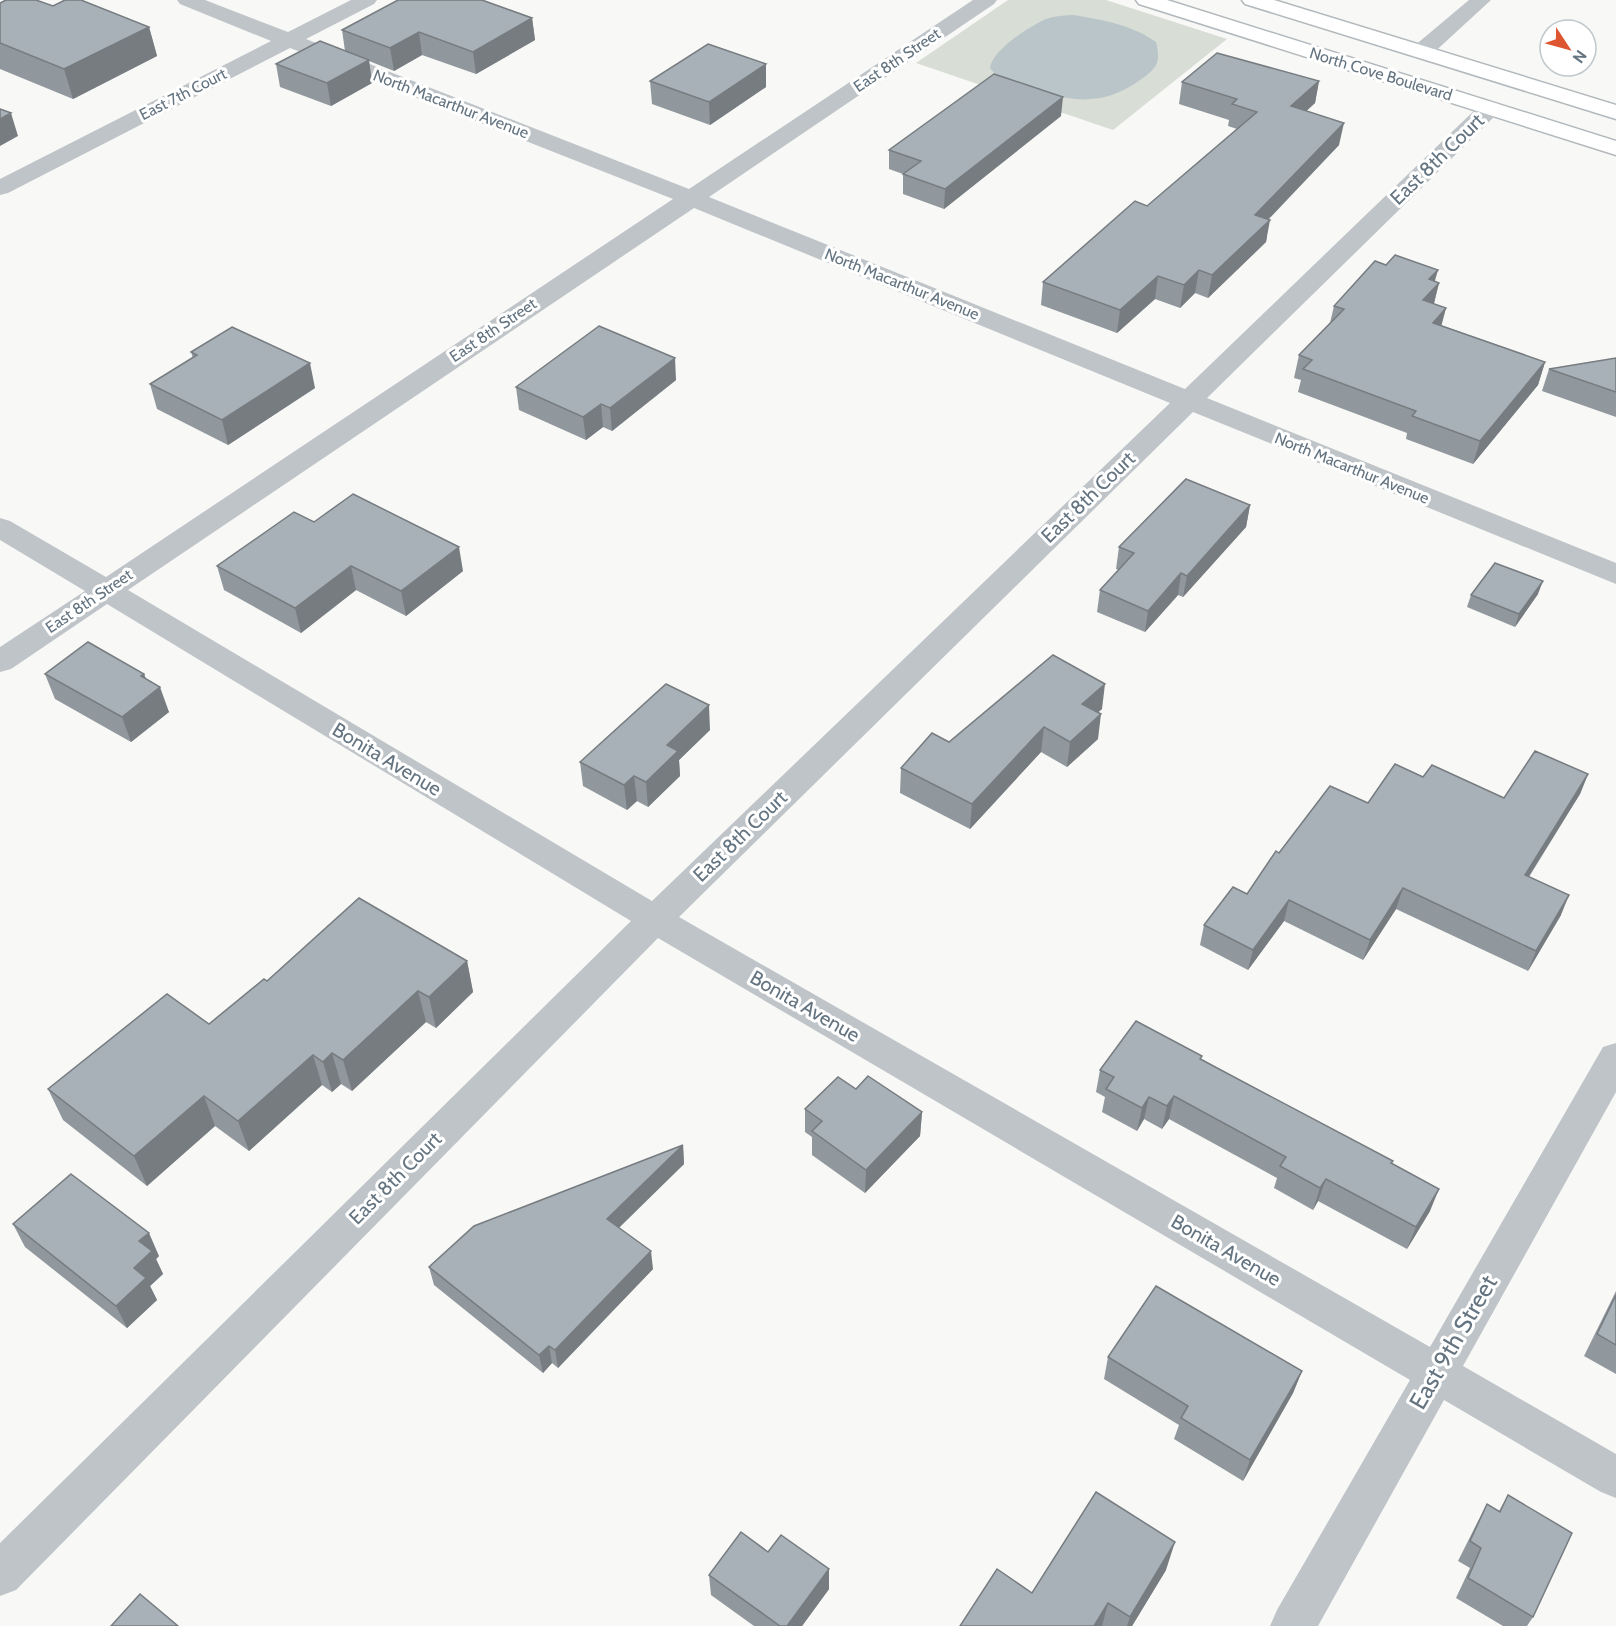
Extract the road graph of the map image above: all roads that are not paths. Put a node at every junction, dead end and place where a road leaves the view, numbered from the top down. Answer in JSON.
{"nodes":[{"id":1,"x":187,"y":0,"type":"edge"},
{"id":2,"x":366,"y":0,"type":"edge"},
{"id":3,"x":987,"y":0,"type":"edge"},
{"id":4,"x":1146,"y":0,"type":"edge"},
{"id":5,"x":1481,"y":0,"type":"edge"},
{"id":6,"x":1229,"y":2,"type":"edge"},
{"id":7,"x":287,"y":40,"type":"junction"},
{"id":8,"x":1421,"y":52,"type":"junction"},
{"id":9,"x":1490,"y":108,"type":"junction"},
{"id":10,"x":1616,"y":112,"type":"edge"},
{"id":11,"x":1610,"y":145,"type":"edge"},
{"id":12,"x":0,"y":188,"type":"edge"},
{"id":13,"x":691,"y":198,"type":"junction"},
{"id":14,"x":1187,"y":401,"type":"junction"},
{"id":15,"x":0,"y":526,"type":"edge"},
{"id":16,"x":1616,"y":574,"type":"edge"},
{"id":17,"x":104,"y":591,"type":"junction"},
{"id":18,"x":0,"y":662,"type":"edge"},
{"id":19,"x":655,"y":919,"type":"junction"},
{"id":20,"x":1616,"y":1058,"type":"edge"},
{"id":21,"x":1436,"y":1371,"type":"junction"},
{"id":22,"x":1616,"y":1477,"type":"edge"},
{"id":23,"x":0,"y":1574,"type":"edge"},
{"id":24,"x":1293,"y":1626,"type":"edge"}],
"edges":[{"from":1,"to":7,"type":"street","name":"North Macarthur Avenue"},
{"from":2,"to":7,"type":"street","name":"East 7th Court"},
{"from":3,"to":13,"type":"street","name":"East 8th Street"},
{"from":4,"to":9,"type":"main road","name":"North Cove Boulevard"},
{"from":5,"to":8,"type":"street"},
{"from":6,"to":8,"type":"main road","name":"North Cove Boulevard"},
{"from":7,"to":12,"type":"street","name":"East 7th Court"},
{"from":7,"to":13,"type":"street","name":"North Macarthur Avenue"},
{"from":8,"to":10,"type":"main road","name":"North Cove Boulevard"},
{"from":9,"to":11,"type":"main road","name":"North Cove Boulevard"},
{"from":9,"to":14,"type":"street","name":"East 8th Court"},
{"from":13,"to":14,"type":"street","name":"North Macarthur Avenue"},
{"from":13,"to":17,"type":"street","name":"East 8th Street"},
{"from":14,"to":16,"type":"street","name":"North Macarthur Avenue"},
{"from":14,"to":19,"type":"street","name":"East 8th Court"},
{"from":15,"to":17,"type":"street","name":"Bonita Avenue"},
{"from":17,"to":18,"type":"street","name":"East 8th Street"},
{"from":17,"to":19,"type":"street","name":"Bonita Avenue"},
{"from":19,"to":21,"type":"street","name":"Bonita Avenue"},
{"from":19,"to":23,"type":"street","name":"East 8th Court"},
{"from":20,"to":21,"type":"street","name":"East 9th Street"},
{"from":21,"to":22,"type":"street","name":"Bonita Avenue"},
{"from":21,"to":24,"type":"street","name":"East 9th Street"}]}
